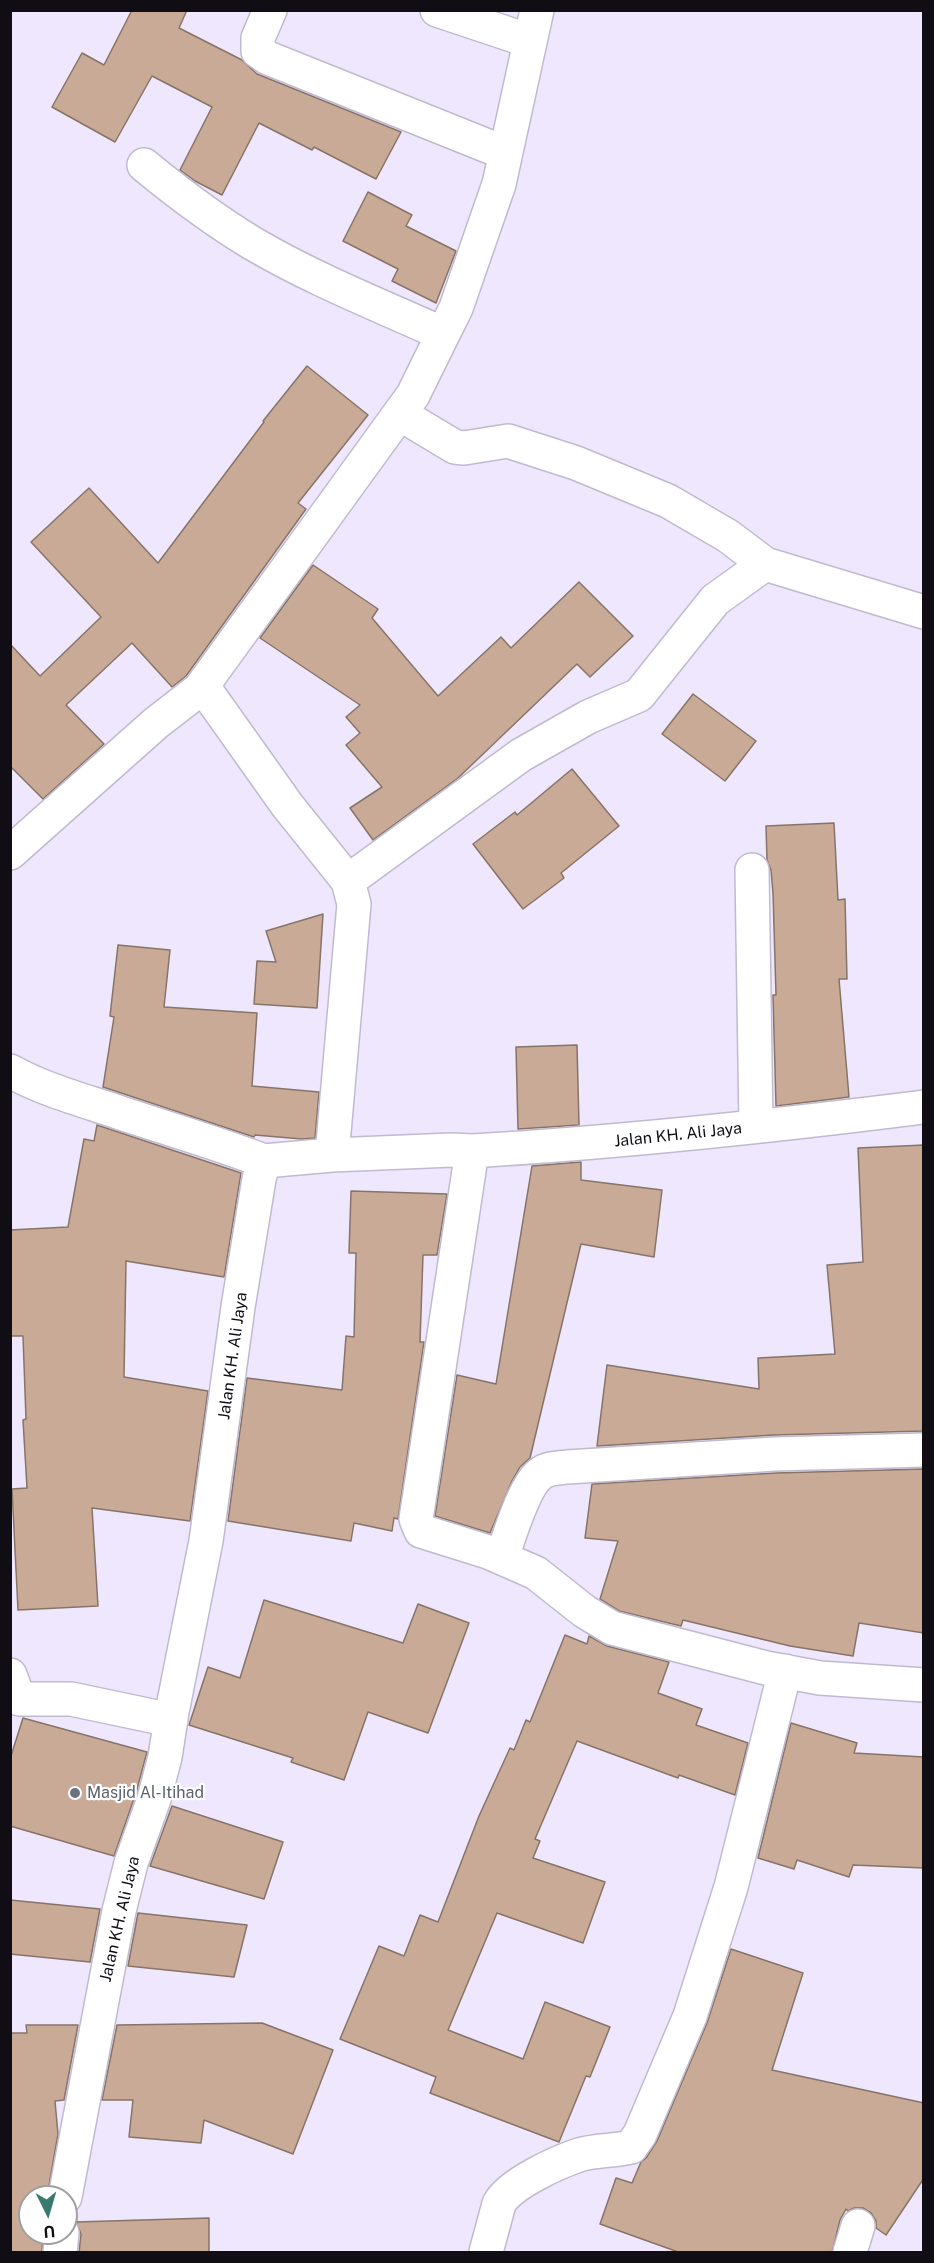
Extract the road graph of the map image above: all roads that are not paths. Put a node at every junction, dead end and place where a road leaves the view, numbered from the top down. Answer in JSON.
{"nodes":[{"id":1,"x":270,"y":10,"type":"edge"},
{"id":2,"x":437,"y":10,"type":"edge"},
{"id":3,"x":534,"y":26,"type":"edge"},
{"id":4,"x":505,"y":153,"type":"junction"},
{"id":5,"x":144,"y":165,"type":"dead end"},
{"id":6,"x":443,"y":334,"type":"junction"},
{"id":7,"x":400,"y":414,"type":"junction"},
{"id":8,"x":765,"y":564,"type":"junction"},
{"id":9,"x":924,"y":612,"type":"edge"},
{"id":10,"x":200,"y":689,"type":"junction"},
{"id":11,"x":11,"y":852,"type":"edge"},
{"id":12,"x":752,"y":870,"type":"dead end"},
{"id":13,"x":348,"y":881,"type":"junction"},
{"id":14,"x":10,"y":1071,"type":"edge"},
{"id":15,"x":924,"y":1107,"type":"edge"},
{"id":16,"x":756,"y":1126,"type":"junction"},
{"id":17,"x":472,"y":1151,"type":"junction"},
{"id":18,"x":332,"y":1155,"type":"junction"},
{"id":19,"x":264,"y":1161,"type":"junction"},
{"id":20,"x":924,"y":1450,"type":"edge"},
{"id":21,"x":502,"y":1557,"type":"junction"},
{"id":22,"x":785,"y":1671,"type":"junction"},
{"id":23,"x":924,"y":1685,"type":"edge"},
{"id":24,"x":13,"y":1692,"type":"edge"},
{"id":25,"x":171,"y":1720,"type":"junction"},
{"id":26,"x":66,"y":2185,"type":"edge"},
{"id":27,"x":486,"y":2253,"type":"edge"}],
"edges":[{"from":1,"to":4,"type":"street"},
{"from":2,"to":3,"type":"street"},
{"from":3,"to":4,"type":"street"},
{"from":4,"to":6,"type":"street"},
{"from":5,"to":6,"type":"street"},
{"from":6,"to":7,"type":"street"},
{"from":7,"to":8,"type":"street"},
{"from":7,"to":10,"type":"street"},
{"from":8,"to":9,"type":"street"},
{"from":8,"to":13,"type":"street"},
{"from":10,"to":11,"type":"street"},
{"from":10,"to":13,"type":"street"},
{"from":12,"to":16,"type":"street"},
{"from":13,"to":18,"type":"street"},
{"from":14,"to":19,"type":"street"},
{"from":15,"to":16,"type":"street","name":"Jalan KH. Ali Jaya"},
{"from":16,"to":17,"type":"street","name":"Jalan KH. Ali Jaya"},
{"from":17,"to":18,"type":"street","name":"Jalan KH. Ali Jaya"},
{"from":17,"to":21,"type":"street"},
{"from":18,"to":19,"type":"street","name":"Jalan KH. Ali Jaya"},
{"from":19,"to":25,"type":"street","name":"Jalan KH. Ali Jaya"},
{"from":20,"to":21,"type":"street"},
{"from":21,"to":22,"type":"street"},
{"from":22,"to":23,"type":"street"},
{"from":22,"to":27,"type":"street"},
{"from":24,"to":25,"type":"street"},
{"from":25,"to":26,"type":"street","name":"Jalan KH. Ali Jaya"}]}
